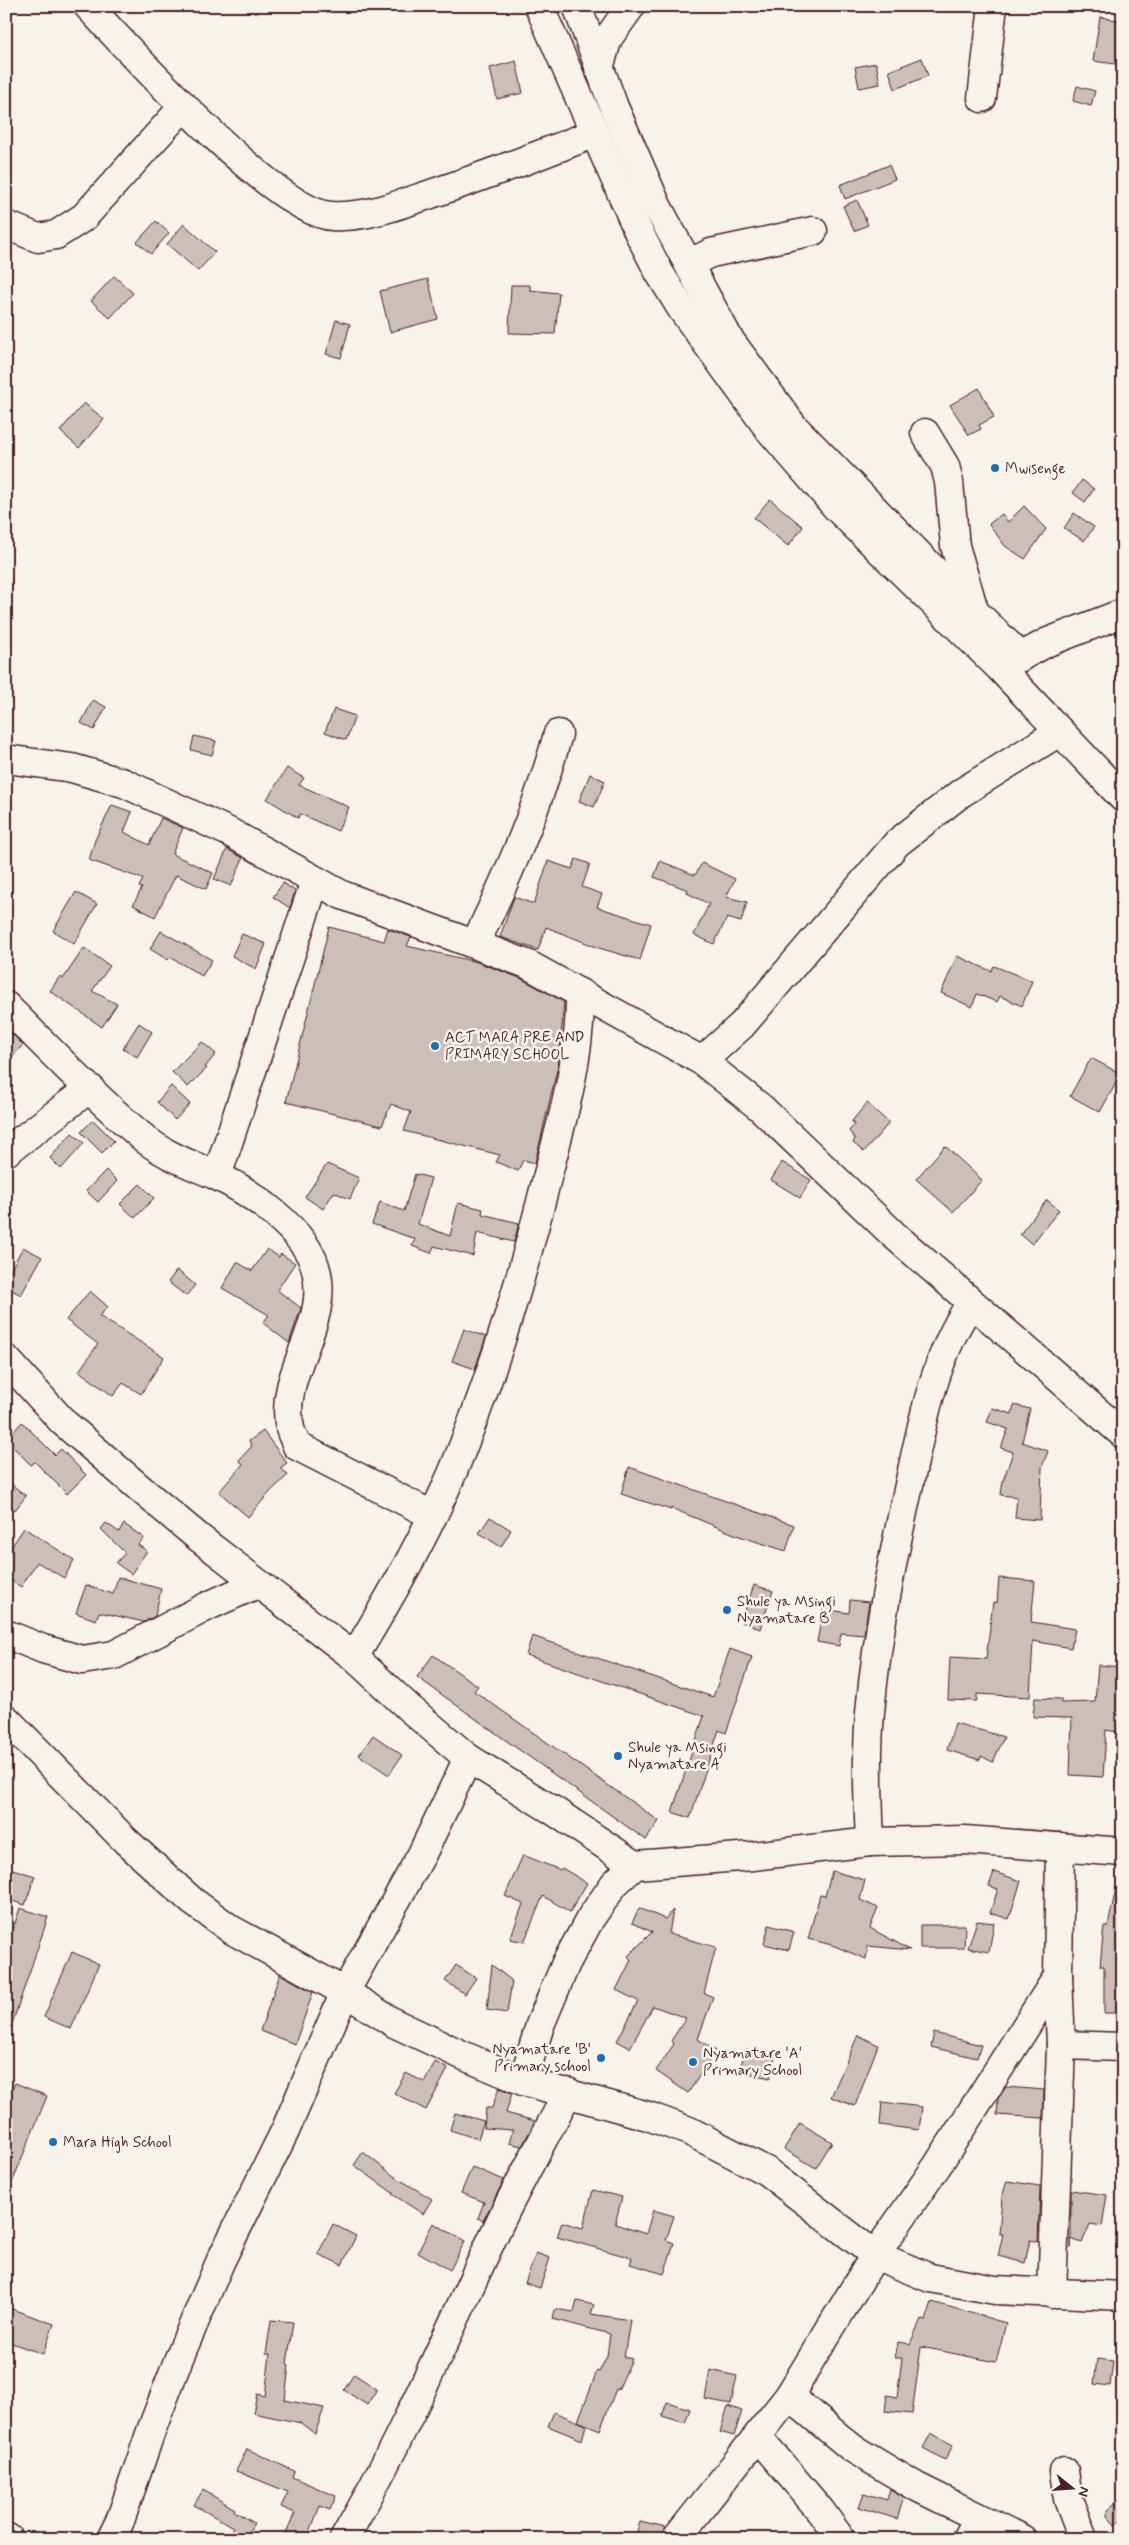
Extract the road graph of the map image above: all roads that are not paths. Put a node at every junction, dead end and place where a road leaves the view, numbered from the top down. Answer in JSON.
{"nodes":[{"id":1,"x":88,"y":6,"type":"edge"},
{"id":2,"x":540,"y":6,"type":"edge"},
{"id":3,"x":577,"y":6,"type":"edge"},
{"id":4,"x":631,"y":6,"type":"edge"},
{"id":5,"x":993,"y":6,"type":"edge"},
{"id":6,"x":599,"y":68,"type":"junction"},
{"id":7,"x":982,"y":98,"type":"dead end"},
{"id":8,"x":184,"y":106,"type":"junction"},
{"id":9,"x":595,"y":133,"type":"junction"},
{"id":10,"x":6,"y":225,"type":"edge"},
{"id":11,"x":813,"y":232,"type":"dead end"},
{"id":12,"x":691,"y":269,"type":"junction"},
{"id":13,"x":925,"y":433,"type":"dead end"},
{"id":14,"x":976,"y":613,"type":"junction"},
{"id":15,"x":1123,"y":613,"type":"edge"},
{"id":16,"x":1010,"y":662,"type":"junction"},
{"id":17,"x":1059,"y":732,"type":"junction"},
{"id":18,"x":558,"y":734,"type":"dead end"},
{"id":19,"x":6,"y":759,"type":"edge"},
{"id":20,"x":1123,"y":798,"type":"edge"},
{"id":21,"x":316,"y":881,"type":"junction"},
{"id":22,"x":474,"y":944,"type":"junction"},
{"id":23,"x":580,"y":992,"type":"junction"},
{"id":24,"x":6,"y":1006,"type":"edge"},
{"id":25,"x":702,"y":1061,"type":"junction"},
{"id":26,"x":90,"y":1088,"type":"junction"},
{"id":27,"x":6,"y":1152,"type":"edge"},
{"id":28,"x":217,"y":1176,"type":"junction"},
{"id":29,"x":971,"y":1303,"type":"junction"},
{"id":30,"x":6,"y":1359,"type":"edge"},
{"id":31,"x":1123,"y":1434,"type":"edge"},
{"id":32,"x":432,"y":1515,"type":"junction"},
{"id":33,"x":258,"y":1584,"type":"junction"},
{"id":34,"x":6,"y":1634,"type":"edge"},
{"id":35,"x":354,"y":1657,"type":"junction"},
{"id":36,"x":6,"y":1719,"type":"edge"},
{"id":37,"x":468,"y":1758,"type":"junction"},
{"id":38,"x":870,"y":1842,"type":"junction"},
{"id":39,"x":1060,"y":1847,"type":"junction"},
{"id":40,"x":1123,"y":1852,"type":"edge"},
{"id":41,"x":636,"y":1865,"type":"junction"},
{"id":42,"x":1058,"y":1976,"type":"junction"},
{"id":43,"x":345,"y":1992,"type":"junction"},
{"id":44,"x":1061,"y":2045,"type":"junction"},
{"id":45,"x":1123,"y":2047,"type":"edge"},
{"id":46,"x":523,"y":2081,"type":"junction"},
{"id":47,"x":568,"y":2092,"type":"junction"},
{"id":48,"x":875,"y":2255,"type":"junction"},
{"id":49,"x":1052,"y":2294,"type":"junction"},
{"id":50,"x":1123,"y":2296,"type":"edge"},
{"id":51,"x":789,"y":2396,"type":"junction"},
{"id":52,"x":758,"y":2437,"type":"junction"},
{"id":53,"x":1064,"y":2471,"type":"dead end"},
{"id":54,"x":972,"y":2528,"type":"edge"},
{"id":55,"x":685,"y":2535,"type":"edge"},
{"id":56,"x":111,"y":2539,"type":"edge"},
{"id":57,"x":344,"y":2539,"type":"edge"},
{"id":58,"x":841,"y":2539,"type":"edge"},
{"id":59,"x":1022,"y":2539,"type":"edge"},
{"id":60,"x":1083,"y":2539,"type":"edge"}],
"edges":[{"from":1,"to":8,"type":"street"},
{"from":2,"to":9,"type":"street"},
{"from":3,"to":6,"type":"street"},
{"from":4,"to":6,"type":"street"},
{"from":5,"to":7,"type":"street"},
{"from":6,"to":12,"type":"street"},
{"from":8,"to":9,"type":"street"},
{"from":8,"to":10,"type":"street"},
{"from":9,"to":16,"type":"street"},
{"from":11,"to":12,"type":"street"},
{"from":12,"to":14,"type":"street"},
{"from":13,"to":14,"type":"street"},
{"from":14,"to":16,"type":"street"},
{"from":15,"to":16,"type":"street"},
{"from":16,"to":17,"type":"street"},
{"from":17,"to":20,"type":"street"},
{"from":17,"to":25,"type":"street"},
{"from":18,"to":22,"type":"street"},
{"from":19,"to":21,"type":"street"},
{"from":21,"to":22,"type":"street"},
{"from":21,"to":28,"type":"street"},
{"from":22,"to":23,"type":"street"},
{"from":23,"to":25,"type":"street"},
{"from":23,"to":32,"type":"street"},
{"from":24,"to":26,"type":"street"},
{"from":25,"to":29,"type":"street"},
{"from":26,"to":27,"type":"street"},
{"from":26,"to":28,"type":"street"},
{"from":28,"to":32,"type":"street"},
{"from":29,"to":31,"type":"street"},
{"from":29,"to":38,"type":"street"},
{"from":30,"to":33,"type":"street"},
{"from":32,"to":35,"type":"street"},
{"from":33,"to":34,"type":"street"},
{"from":33,"to":35,"type":"street"},
{"from":35,"to":37,"type":"street"},
{"from":36,"to":43,"type":"street"},
{"from":37,"to":41,"type":"street"},
{"from":37,"to":43,"type":"street"},
{"from":38,"to":39,"type":"street"},
{"from":38,"to":41,"type":"street"},
{"from":39,"to":40,"type":"street"},
{"from":39,"to":42,"type":"street"},
{"from":41,"to":46,"type":"street"},
{"from":42,"to":44,"type":"street"},
{"from":42,"to":48,"type":"street"},
{"from":43,"to":46,"type":"street"},
{"from":43,"to":56,"type":"street"},
{"from":44,"to":45,"type":"street"},
{"from":44,"to":49,"type":"street"},
{"from":46,"to":47,"type":"street"},
{"from":47,"to":48,"type":"street"},
{"from":47,"to":57,"type":"street"},
{"from":48,"to":49,"type":"street"},
{"from":48,"to":51,"type":"street"},
{"from":49,"to":50,"type":"street"},
{"from":51,"to":52,"type":"street"},
{"from":51,"to":54,"type":"street"},
{"from":52,"to":55,"type":"street"},
{"from":52,"to":58,"type":"street"},
{"from":53,"to":60,"type":"street"},
{"from":54,"to":59,"type":"street"}]}
